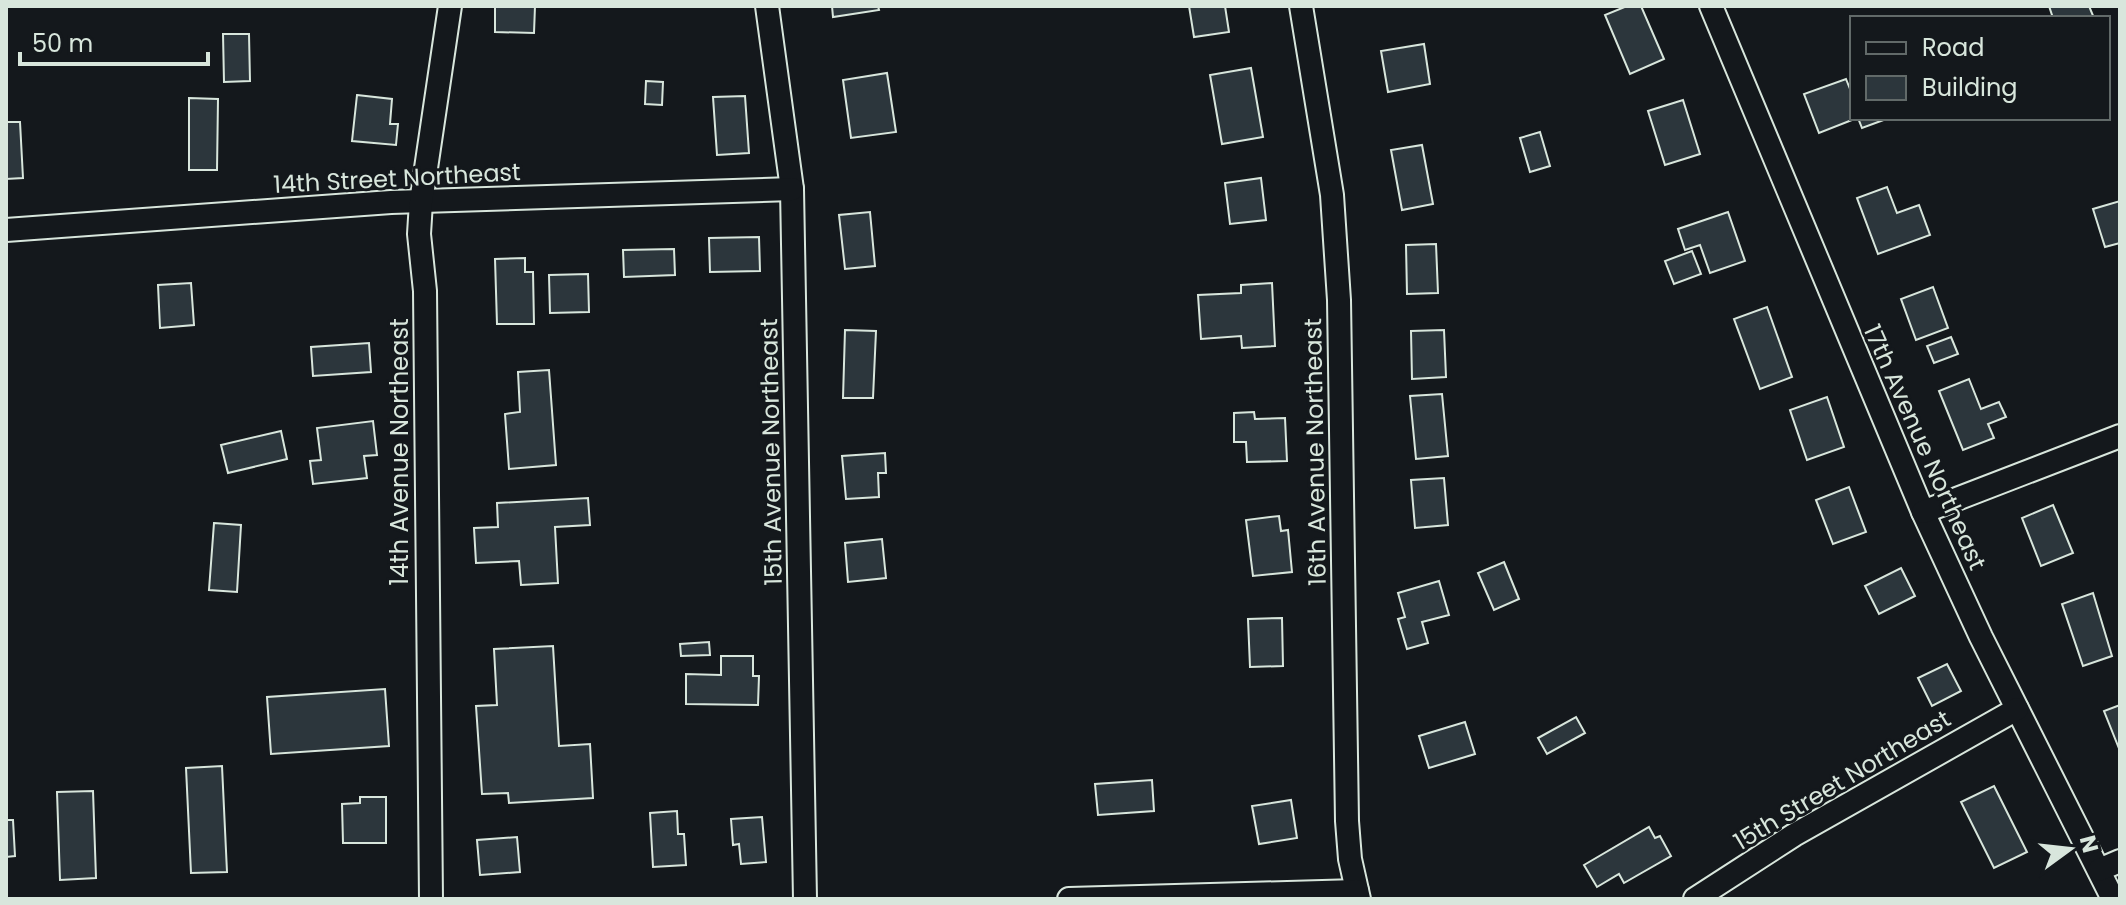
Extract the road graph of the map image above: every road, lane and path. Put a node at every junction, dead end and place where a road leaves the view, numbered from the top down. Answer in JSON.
{"nodes":[{"id":1,"x":450,"y":6,"type":"edge"},
{"id":2,"x":767,"y":6,"type":"edge"},
{"id":3,"x":1301,"y":6,"type":"edge"},
{"id":4,"x":1711,"y":6,"type":"edge"},
{"id":5,"x":792,"y":189,"type":"junction"},
{"id":6,"x":421,"y":202,"type":"junction"},
{"id":7,"x":6,"y":230,"type":"edge"},
{"id":8,"x":2120,"y":436,"type":"edge"},
{"id":9,"x":1923,"y":512,"type":"junction"},
{"id":10,"x":2017,"y":709,"type":"junction"},
{"id":11,"x":2110,"y":866,"type":"edge"},
{"id":12,"x":1358,"y":895,"type":"edge"},
{"id":13,"x":431,"y":899,"type":"edge"},
{"id":14,"x":805,"y":899,"type":"edge"},
{"id":15,"x":1069,"y":899,"type":"edge"},
{"id":16,"x":1695,"y":899,"type":"edge"},
{"id":17,"x":2113,"y":899,"type":"edge"}],
"edges":[{"from":1,"to":6,"type":"street","name":"14th Avenue Northeast"},
{"from":2,"to":5,"type":"street","name":"15th Avenue Northeast"},
{"from":3,"to":12,"type":"street","name":"16th Avenue Northeast"},
{"from":4,"to":9,"type":"street","name":"17th Avenue Northeast"},
{"from":5,"to":6,"type":"street","name":"14th Street Northeast"},
{"from":5,"to":14,"type":"street","name":"15th Avenue Northeast"},
{"from":6,"to":7,"type":"street","name":"14th Street Northeast"},
{"from":6,"to":13,"type":"street","name":"14th Avenue Northeast"},
{"from":8,"to":9,"type":"street"},
{"from":9,"to":10,"type":"street","name":"17th Avenue Northeast"},
{"from":10,"to":11,"type":"street","name":"17th Avenue Northeast"},
{"from":10,"to":16,"type":"street","name":"15th Street Northeast"},
{"from":11,"to":17,"type":"street","name":"17th Avenue Northeast"},
{"from":12,"to":15,"type":"street"}]}
